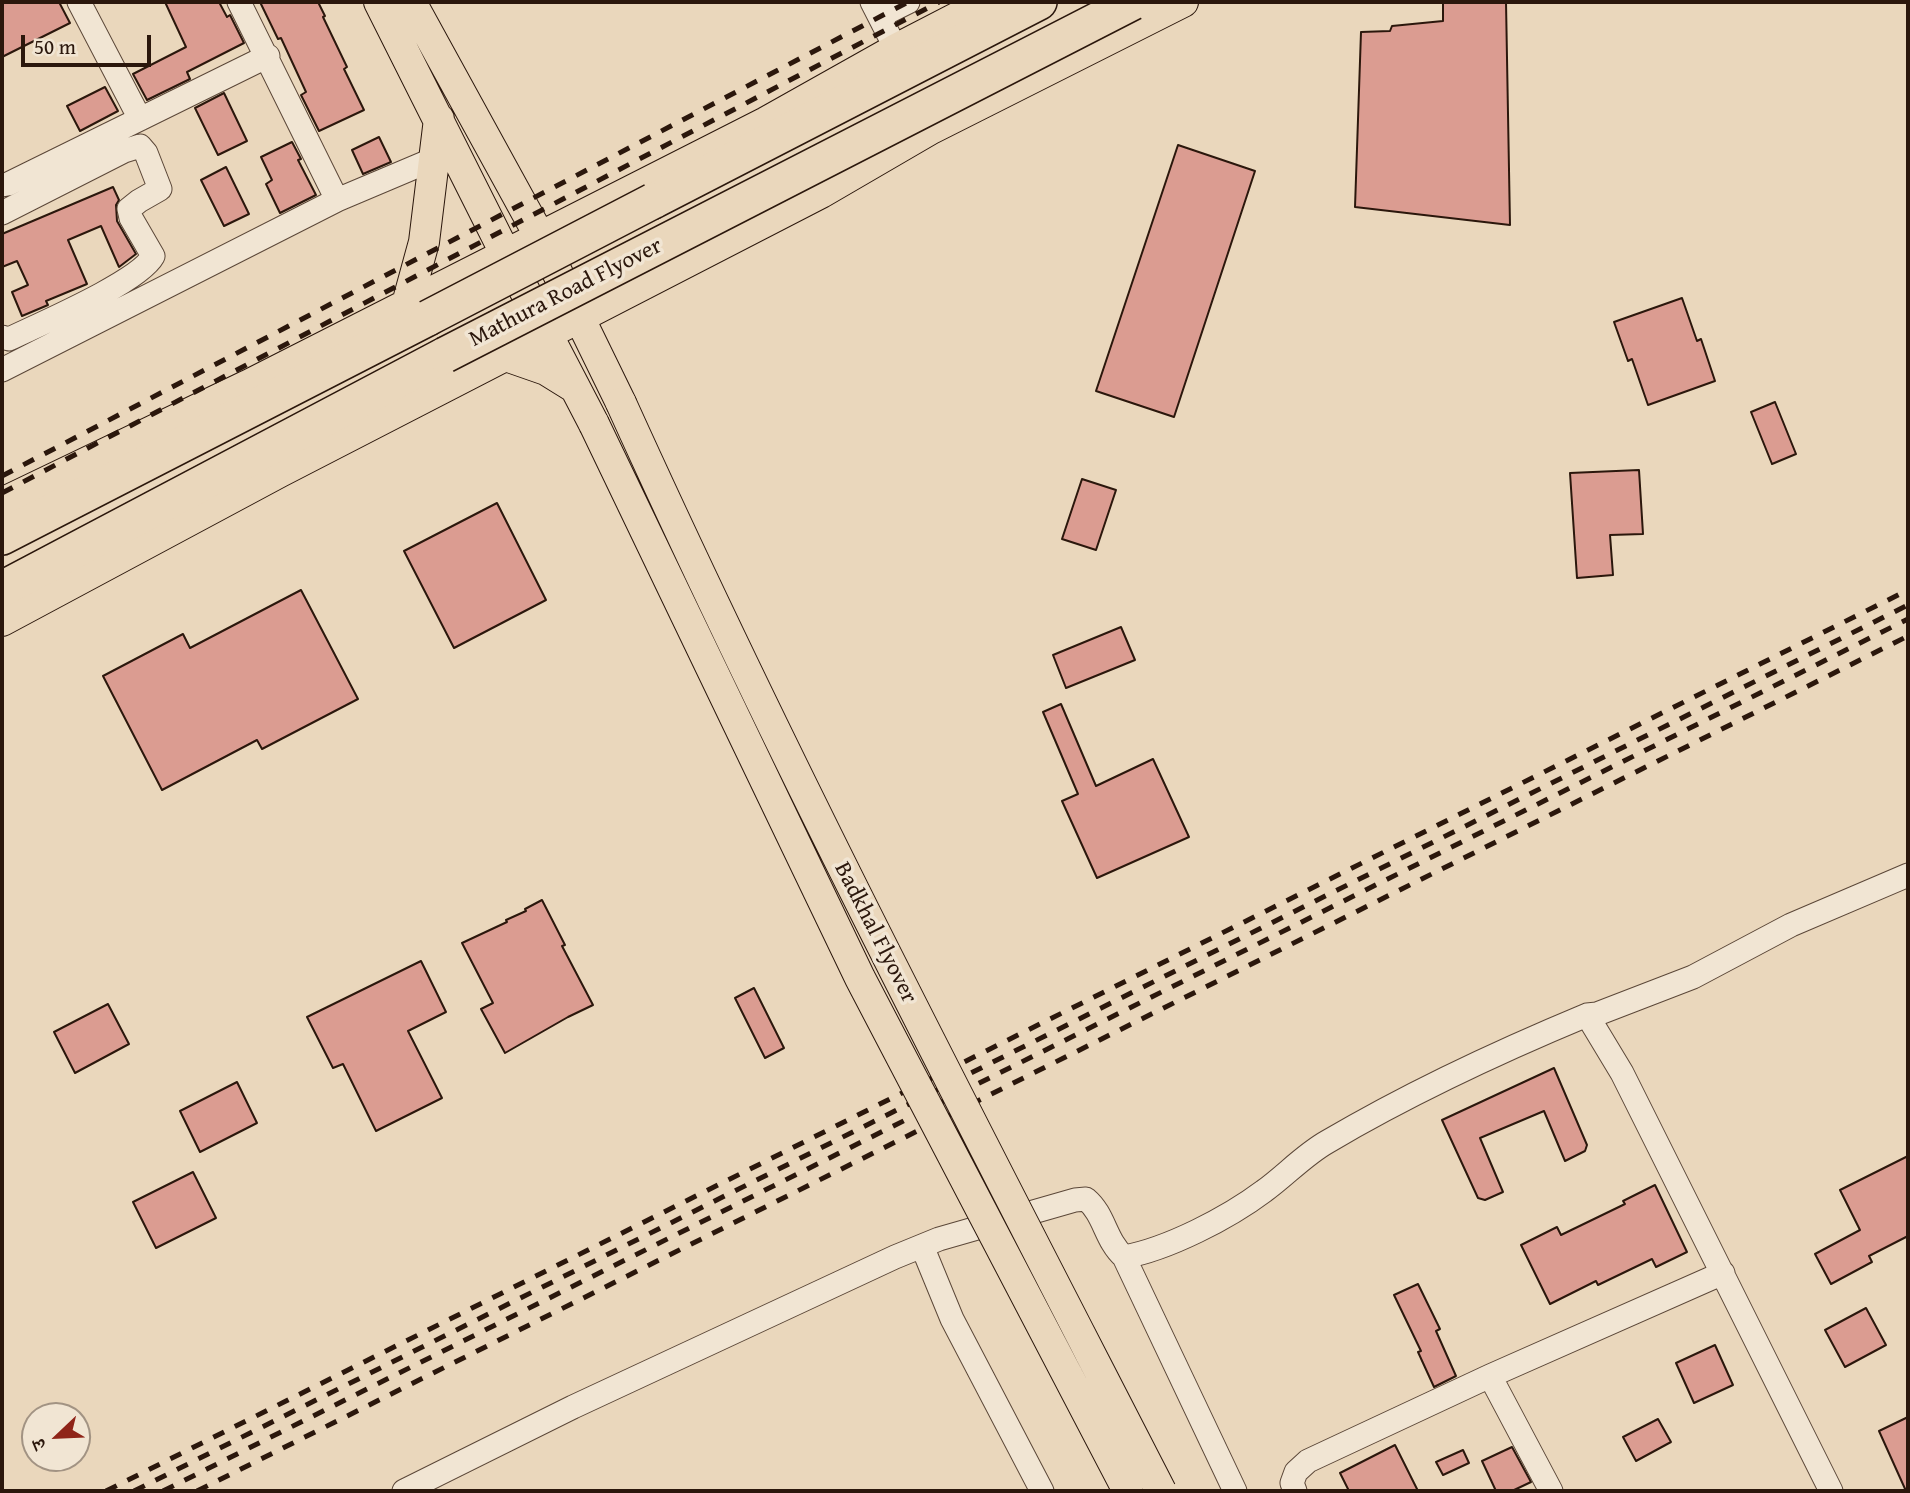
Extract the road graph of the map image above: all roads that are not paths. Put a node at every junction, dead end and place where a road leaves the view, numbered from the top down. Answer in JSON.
{"nodes":[{"id":1,"x":79,"y":2,"type":"edge"},
{"id":2,"x":239,"y":2,"type":"edge"},
{"id":3,"x":379,"y":2,"type":"edge"},
{"id":4,"x":411,"y":2,"type":"edge"},
{"id":5,"x":908,"y":2,"type":"edge"},
{"id":6,"x":987,"y":2,"type":"edge"},
{"id":7,"x":1039,"y":2,"type":"edge"},
{"id":8,"x":1133,"y":2,"type":"edge"},
{"id":9,"x":1183,"y":2,"type":"edge"},
{"id":10,"x":876,"y":9,"type":"edge"},
{"id":11,"x":896,"y":49,"type":"junction"},
{"id":12,"x":268,"y":56,"type":"junction"},
{"id":13,"x":139,"y":119,"type":"junction"},
{"id":14,"x":439,"y":119,"type":"junction"},
{"id":15,"x":434,"y":159,"type":"junction"},
{"id":16,"x":2,"y":185,"type":"edge"},
{"id":17,"x":628,"y":192,"type":"junction"},
{"id":18,"x":821,"y":193,"type":"junction"},
{"id":19,"x":337,"y":200,"type":"junction"},
{"id":20,"x":2,"y":213,"type":"edge"},
{"id":21,"x":540,"y":237,"type":"junction"},
{"id":22,"x":505,"y":253,"type":"junction"},
{"id":23,"x":676,"y":267,"type":"junction"},
{"id":24,"x":443,"y":285,"type":"junction"},
{"id":25,"x":94,"y":296,"type":"junction"},
{"id":26,"x":407,"y":304,"type":"junction"},
{"id":27,"x":105,"y":317,"type":"junction"},
{"id":28,"x":579,"y":317,"type":"junction"},
{"id":29,"x":546,"y":333,"type":"junction"},
{"id":30,"x":2,"y":337,"type":"edge"},
{"id":31,"x":494,"y":360,"type":"junction"},
{"id":32,"x":604,"y":368,"type":"junction"},
{"id":33,"x":2,"y":370,"type":"edge"},
{"id":34,"x":575,"y":388,"type":"junction"},
{"id":35,"x":2,"y":503,"type":"edge"},
{"id":36,"x":2,"y":537,"type":"edge"},
{"id":37,"x":2,"y":589,"type":"edge"},
{"id":38,"x":2,"y":621,"type":"edge"},
{"id":39,"x":1908,"y":875,"type":"edge"},
{"id":40,"x":1587,"y":1015,"type":"junction"},
{"id":41,"x":922,"y":1246,"type":"junction"},
{"id":42,"x":1124,"y":1257,"type":"junction"},
{"id":43,"x":1723,"y":1273,"type":"junction"},
{"id":44,"x":1490,"y":1376,"type":"junction"},
{"id":45,"x":404,"y":1491,"type":"edge"},
{"id":46,"x":1042,"y":1491,"type":"edge"},
{"id":47,"x":1128,"y":1491,"type":"edge"},
{"id":48,"x":1161,"y":1491,"type":"edge"},
{"id":49,"x":1235,"y":1491,"type":"edge"},
{"id":50,"x":1295,"y":1491,"type":"edge"},
{"id":51,"x":1551,"y":1491,"type":"edge"},
{"id":52,"x":1831,"y":1491,"type":"edge"}],
"edges":[{"from":1,"to":13,"type":"street"},
{"from":2,"to":12,"type":"street"},
{"from":3,"to":14,"type":"main road","name":"Badkhal Flyover"},
{"from":4,"to":21,"type":"main road","name":"Badkhal Flyover"},
{"from":5,"to":10,"type":"street"},
{"from":6,"to":11,"type":"main road"},
{"from":7,"to":36,"type":"highway","name":"Mathura Road Flyover","bridge":true},
{"from":8,"to":37,"type":"highway","name":"Mathura Road Flyover","bridge":true},
{"from":9,"to":18,"type":"main road"},
{"from":10,"to":11,"type":"street"},
{"from":11,"to":17,"type":"main road"},
{"from":12,"to":13,"type":"street"},
{"from":12,"to":19,"type":"street"},
{"from":13,"to":16,"type":"street"},
{"from":14,"to":15,"type":"main road"},
{"from":14,"to":22,"type":"main road","name":"Badkhal Flyover"},
{"from":15,"to":19,"type":"street"},
{"from":15,"to":26,"type":"main road"},
{"from":17,"to":21,"type":"main road"},
{"from":17,"to":23,"type":"main road"},
{"from":18,"to":23,"type":"main road"},
{"from":18,"to":32,"type":"main road"},
{"from":19,"to":27,"type":"street"},
{"from":20,"to":25,"type":"street"},
{"from":21,"to":22,"type":"main road"},
{"from":21,"to":28,"type":"main road","name":"Badkhal Flyover"},
{"from":22,"to":24,"type":"main road"},
{"from":22,"to":29,"type":"main road","name":"Badkhal Flyover"},
{"from":23,"to":28,"type":"main road"},
{"from":24,"to":26,"type":"main road"},
{"from":24,"to":31,"type":"main road"},
{"from":25,"to":27,"type":"street"},
{"from":25,"to":30,"type":"street"},
{"from":26,"to":35,"type":"main road"},
{"from":27,"to":33,"type":"street"},
{"from":28,"to":29,"type":"main road"},
{"from":28,"to":32,"type":"main road","name":"Badkhal Flyover"},
{"from":29,"to":31,"type":"main road"},
{"from":29,"to":34,"type":"main road","name":"Badkhal Flyover"},
{"from":31,"to":34,"type":"main road"},
{"from":31,"to":38,"type":"main road"},
{"from":32,"to":48,"type":"main road","name":"Badkhal Flyover","bridge":true},
{"from":34,"to":47,"type":"main road","name":"Badkhal Flyover","bridge":true},
{"from":39,"to":40,"type":"street"},
{"from":40,"to":42,"type":"street"},
{"from":40,"to":43,"type":"street"},
{"from":41,"to":42,"type":"street"},
{"from":41,"to":45,"type":"street"},
{"from":41,"to":46,"type":"street"},
{"from":42,"to":49,"type":"street"},
{"from":43,"to":44,"type":"street"},
{"from":43,"to":52,"type":"street"},
{"from":44,"to":50,"type":"street"},
{"from":44,"to":51,"type":"street"}]}
